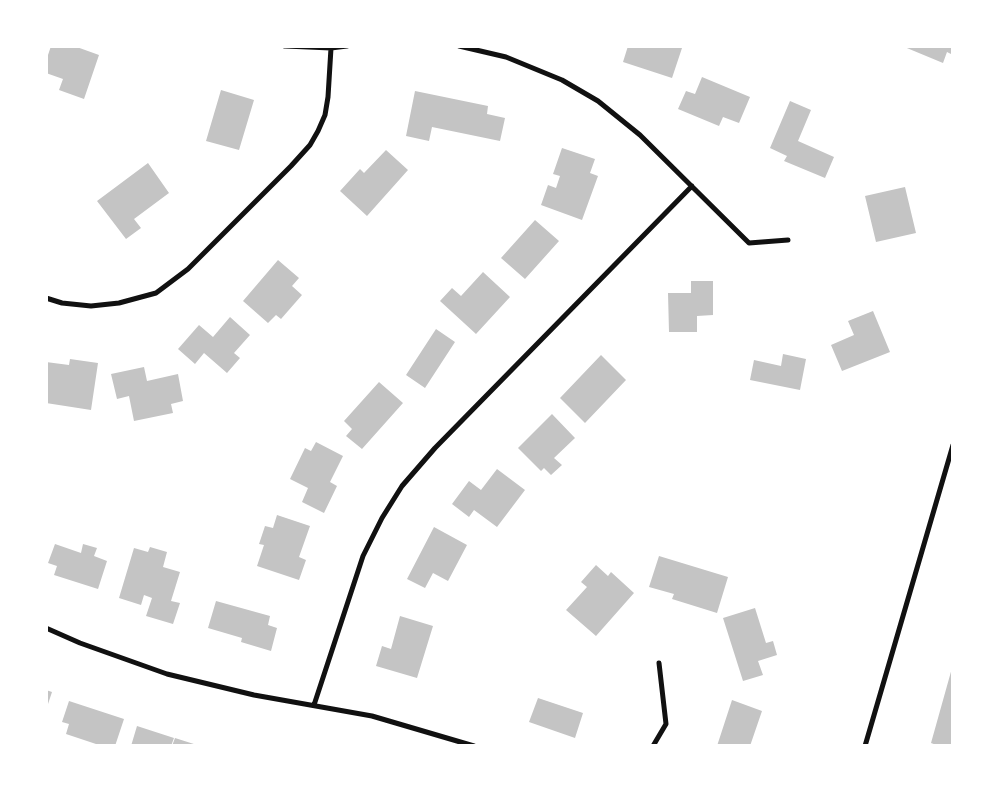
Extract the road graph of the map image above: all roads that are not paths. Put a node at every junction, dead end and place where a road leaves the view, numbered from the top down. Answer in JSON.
{"nodes":[{"id":1,"x":286,"y":46,"type":"edge"},
{"id":2,"x":347,"y":46,"type":"edge"},
{"id":3,"x":459,"y":46,"type":"edge"},
{"id":4,"x":331,"y":48,"type":"junction"},
{"id":5,"x":692,"y":186,"type":"junction"},
{"id":6,"x":788,"y":240,"type":"dead end"},
{"id":7,"x":46,"y":298,"type":"edge"},
{"id":8,"x":953,"y":445,"type":"edge"},
{"id":9,"x":46,"y":628,"type":"edge"},
{"id":10,"x":658,"y":663,"type":"dead end"},
{"id":11,"x":314,"y":705,"type":"junction"},
{"id":12,"x":474,"y":746,"type":"edge"},
{"id":13,"x":653,"y":746,"type":"edge"},
{"id":14,"x":864,"y":746,"type":"edge"}],
"edges":[{"from":1,"to":4,"type":"street"},
{"from":2,"to":4,"type":"street"},
{"from":3,"to":5,"type":"street"},
{"from":4,"to":7,"type":"street"},
{"from":5,"to":6,"type":"street"},
{"from":5,"to":11,"type":"street"},
{"from":8,"to":14,"type":"street"},
{"from":9,"to":11,"type":"street"},
{"from":10,"to":13,"type":"street"},
{"from":11,"to":12,"type":"street"}]}
